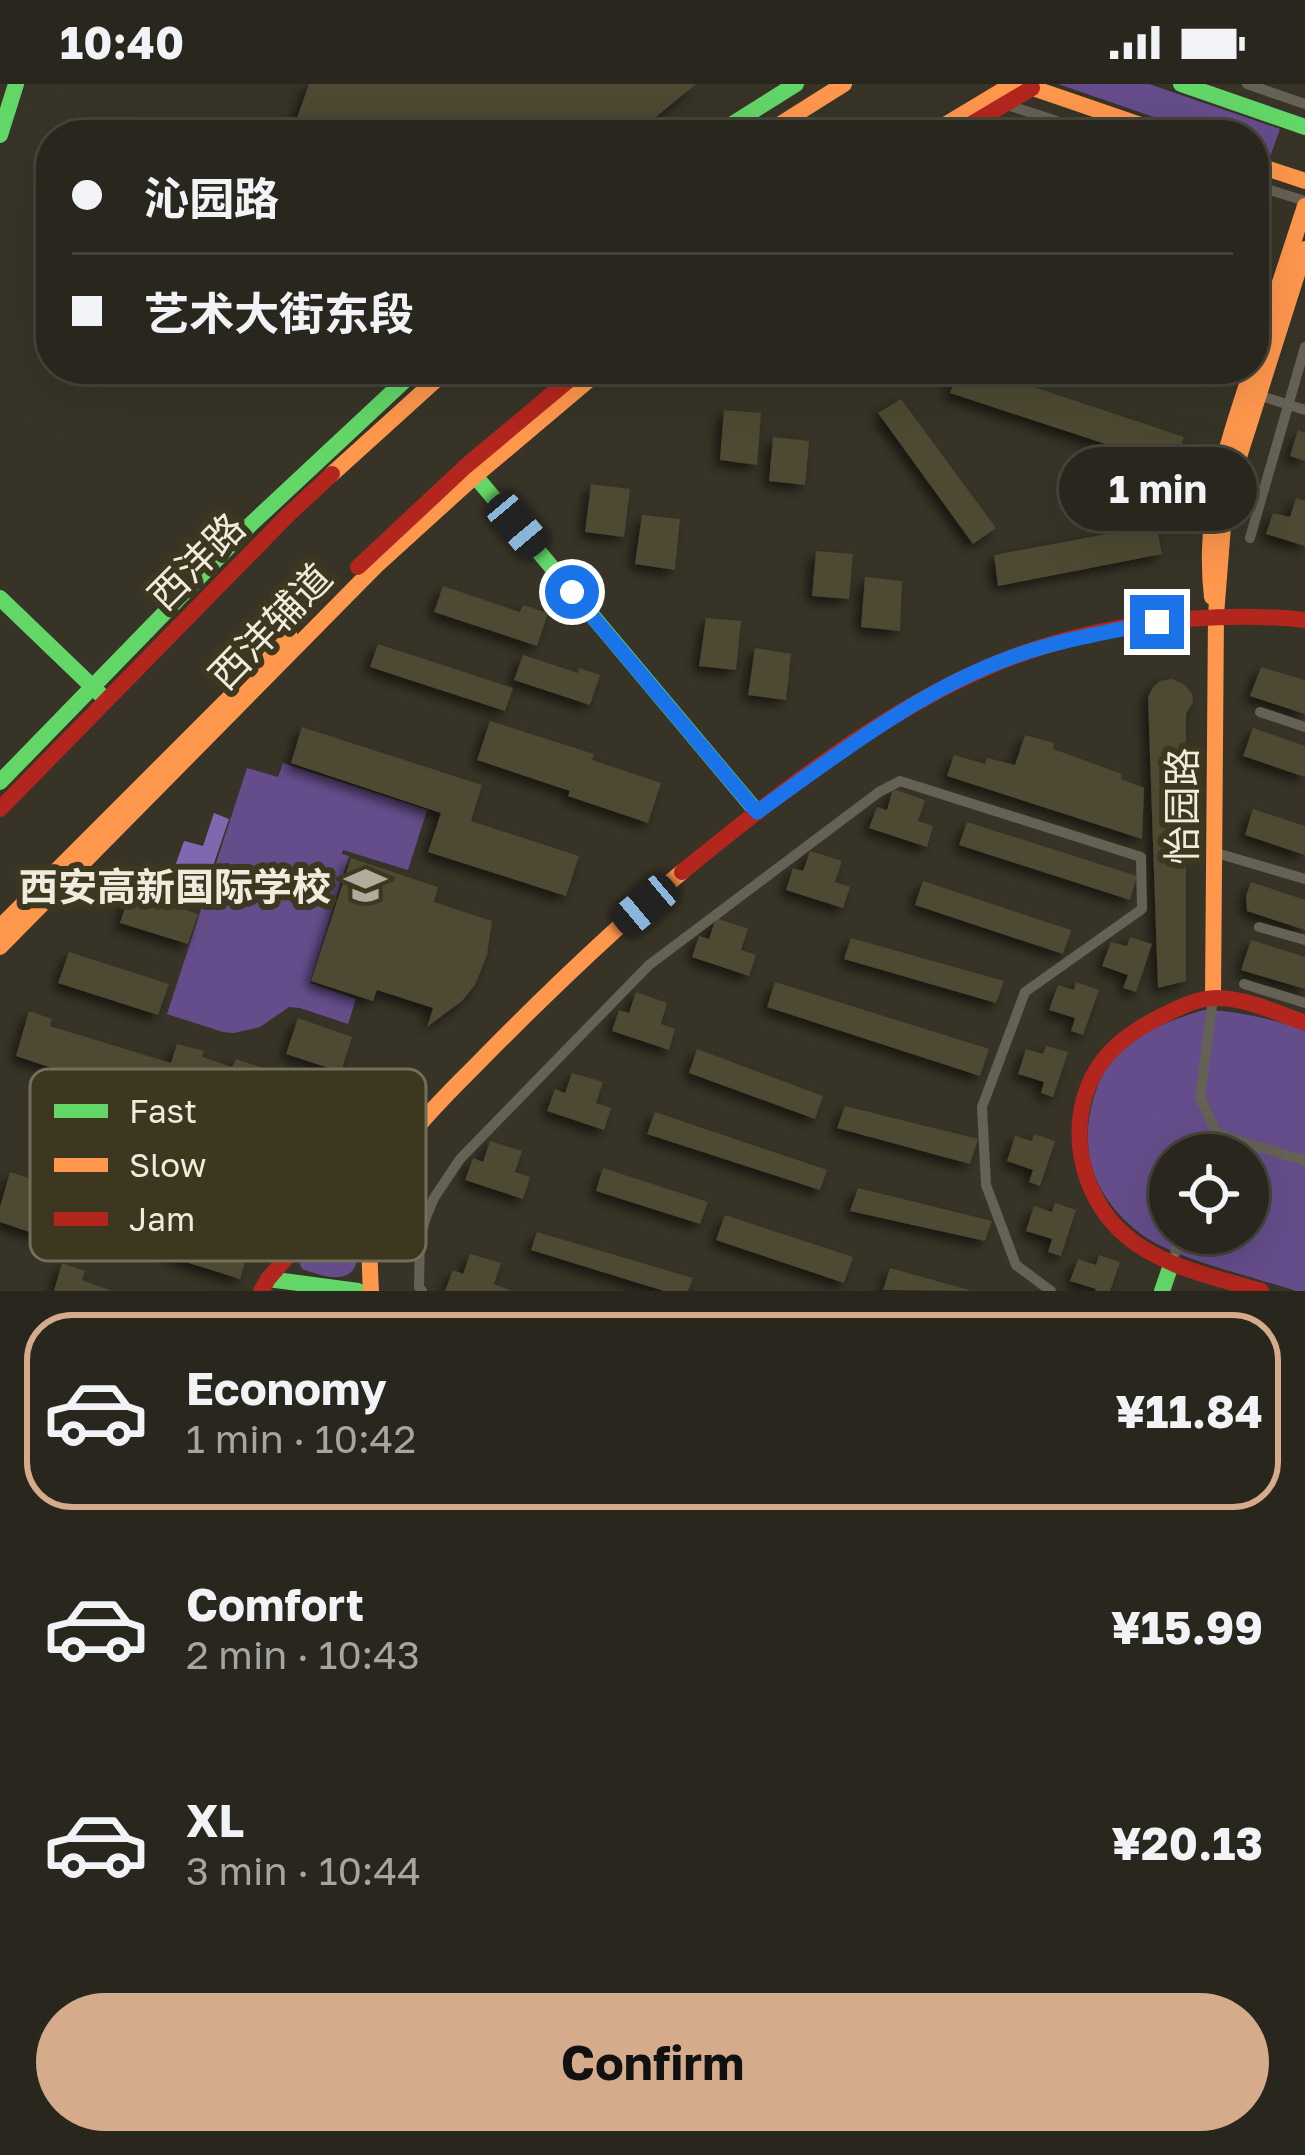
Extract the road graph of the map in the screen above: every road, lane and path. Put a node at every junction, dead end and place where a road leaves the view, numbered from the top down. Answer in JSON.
{"nodes":[{"id":1,"x":16,"y":84,"type":"edge"},
{"id":2,"x":796,"y":84,"type":"edge"},
{"id":3,"x":844,"y":84,"type":"edge"},
{"id":4,"x":1184,"y":84,"type":"edge"},
{"id":5,"x":1247,"y":84,"type":"edge"},
{"id":6,"x":1022,"y":85,"type":"edge"},
{"id":7,"x":1004,"y":104,"type":"junction"},
{"id":8,"x":1305,"y":104,"type":"edge"},
{"id":9,"x":740,"y":120,"type":"edge"},
{"id":10,"x":787,"y":120,"type":"edge"},
{"id":11,"x":956,"y":120,"type":"edge"},
{"id":12,"x":977,"y":120,"type":"edge"},
{"id":13,"x":1054,"y":120,"type":"edge"},
{"id":14,"x":1126,"y":120,"type":"edge"},
{"id":15,"x":1305,"y":127,"type":"edge"},
{"id":16,"x":0,"y":134,"type":"edge"},
{"id":17,"x":1269,"y":169,"type":"edge"},
{"id":18,"x":1305,"y":182,"type":"edge"},
{"id":19,"x":1269,"y":190,"type":"edge"},
{"id":20,"x":1305,"y":204,"type":"edge"},
{"id":21,"x":1305,"y":249,"type":"edge"},
{"id":22,"x":1269,"y":316,"type":"edge"},
{"id":23,"x":1305,"y":347,"type":"edge"},
{"id":24,"x":1269,"y":361,"type":"edge"},
{"id":25,"x":401,"y":384,"type":"edge"},
{"id":26,"x":431,"y":384,"type":"edge"},
{"id":27,"x":566,"y":384,"type":"edge"},
{"id":28,"x":583,"y":384,"type":"edge"},
{"id":29,"x":1247,"y":384,"type":"edge"},
{"id":30,"x":1262,"y":384,"type":"edge"},
{"id":31,"x":1258,"y":395,"type":"junction"},
{"id":32,"x":1287,"y":404,"type":"junction"},
{"id":33,"x":1305,"y":410,"type":"edge"},
{"id":34,"x":471,"y":471,"type":"junction"},
{"id":35,"x":1250,"y":538,"type":"dead end"},
{"id":36,"x":0,"y":598,"type":"edge"},
{"id":37,"x":1216,"y":615,"type":"junction"},
{"id":38,"x":1305,"y":620,"type":"edge"},
{"id":39,"x":99,"y":693,"type":"junction"},
{"id":40,"x":1260,"y":712,"type":"dead end"},
{"id":41,"x":1305,"y":727,"type":"edge"},
{"id":42,"x":0,"y":782,"type":"edge"},
{"id":43,"x":0,"y":809,"type":"edge"},
{"id":44,"x":757,"y":812,"type":"junction"},
{"id":45,"x":1213,"y":851,"type":"junction"},
{"id":46,"x":1305,"y":879,"type":"edge"},
{"id":47,"x":1259,"y":926,"type":"dead end"},
{"id":48,"x":0,"y":927,"type":"edge"},
{"id":49,"x":1305,"y":940,"type":"edge"},
{"id":50,"x":0,"y":946,"type":"edge"},
{"id":51,"x":1244,"y":984,"type":"dead end"},
{"id":52,"x":1213,"y":998,"type":"junction"},
{"id":53,"x":1305,"y":1003,"type":"edge"},
{"id":54,"x":1305,"y":1023,"type":"edge"},
{"id":55,"x":426,"y":1117,"type":"edge"},
{"id":56,"x":1216,"y":1134,"type":"edge"},
{"id":57,"x":1269,"y":1151,"type":"edge"},
{"id":58,"x":1305,"y":1162,"type":"edge"},
{"id":59,"x":426,"y":1221,"type":"edge"},
{"id":60,"x":1175,"y":1254,"type":"edge"},
{"id":61,"x":285,"y":1261,"type":"edge"},
{"id":62,"x":420,"y":1261,"type":"edge"},
{"id":63,"x":1172,"y":1262,"type":"junction"},
{"id":64,"x":265,"y":1285,"type":"edge"},
{"id":65,"x":358,"y":1291,"type":"edge"},
{"id":66,"x":422,"y":1291,"type":"edge"},
{"id":67,"x":1051,"y":1291,"type":"edge"},
{"id":68,"x":1162,"y":1291,"type":"edge"},
{"id":69,"x":1261,"y":1291,"type":"edge"}],
"edges":[{"from":1,"to":16,"type":"main road"},
{"from":2,"to":9,"type":"main road"},
{"from":3,"to":10,"type":"main road"},
{"from":4,"to":15,"type":"main road"},
{"from":5,"to":8,"type":"street"},
{"from":6,"to":7,"type":"main road"},
{"from":6,"to":11,"type":"main road"},
{"from":6,"to":14,"type":"main road"},
{"from":7,"to":12,"type":"main road"},
{"from":7,"to":13,"type":"street"},
{"from":17,"to":18,"type":"main road"},
{"from":19,"to":20,"type":"street"},
{"from":20,"to":22,"type":"main road","name":"怡园路"},
{"from":21,"to":24,"type":"main road","name":"怡园路"},
{"from":23,"to":32,"type":"street"},
{"from":25,"to":39,"type":"main road","name":"西沣路"},
{"from":26,"to":39,"type":"main road","name":"西沣路"},
{"from":27,"to":34,"type":"main road","name":"西沣辅道"},
{"from":28,"to":34,"type":"main road","name":"西沣辅道"},
{"from":29,"to":37,"type":"main road","name":"怡园路"},
{"from":30,"to":31,"type":"main road","name":"怡园路"},
{"from":31,"to":32,"type":"street"},
{"from":31,"to":37,"type":"main road","name":"怡园路"},
{"from":32,"to":33,"type":"street"},
{"from":32,"to":35,"type":"street"},
{"from":34,"to":44,"type":"main road"},
{"from":34,"to":48,"type":"main road","name":"西沣辅道"},
{"from":34,"to":50,"type":"main road","name":"西沣辅道"},
{"from":36,"to":39,"type":"main road"},
{"from":37,"to":38,"type":"main road"},
{"from":37,"to":44,"type":"main road"},
{"from":37,"to":45,"type":"main road","name":"怡园路"},
{"from":39,"to":42,"type":"main road","name":"西沣路"},
{"from":39,"to":43,"type":"main road","name":"西沣路"},
{"from":40,"to":41,"type":"street"},
{"from":44,"to":55,"type":"main road"},
{"from":45,"to":46,"type":"street"},
{"from":45,"to":52,"type":"main road","name":"怡园路"},
{"from":47,"to":49,"type":"street"},
{"from":51,"to":53,"type":"street"},
{"from":52,"to":54,"type":"main road"},
{"from":52,"to":56,"type":"street"},
{"from":52,"to":63,"type":"main road"},
{"from":57,"to":58,"type":"street"},
{"from":59,"to":67,"type":"street"},
{"from":60,"to":63,"type":"street"},
{"from":61,"to":64,"type":"main road"},
{"from":62,"to":66,"type":"street"},
{"from":63,"to":68,"type":"main road"},
{"from":63,"to":69,"type":"main road"},
{"from":64,"to":65,"type":"main road"}]}
